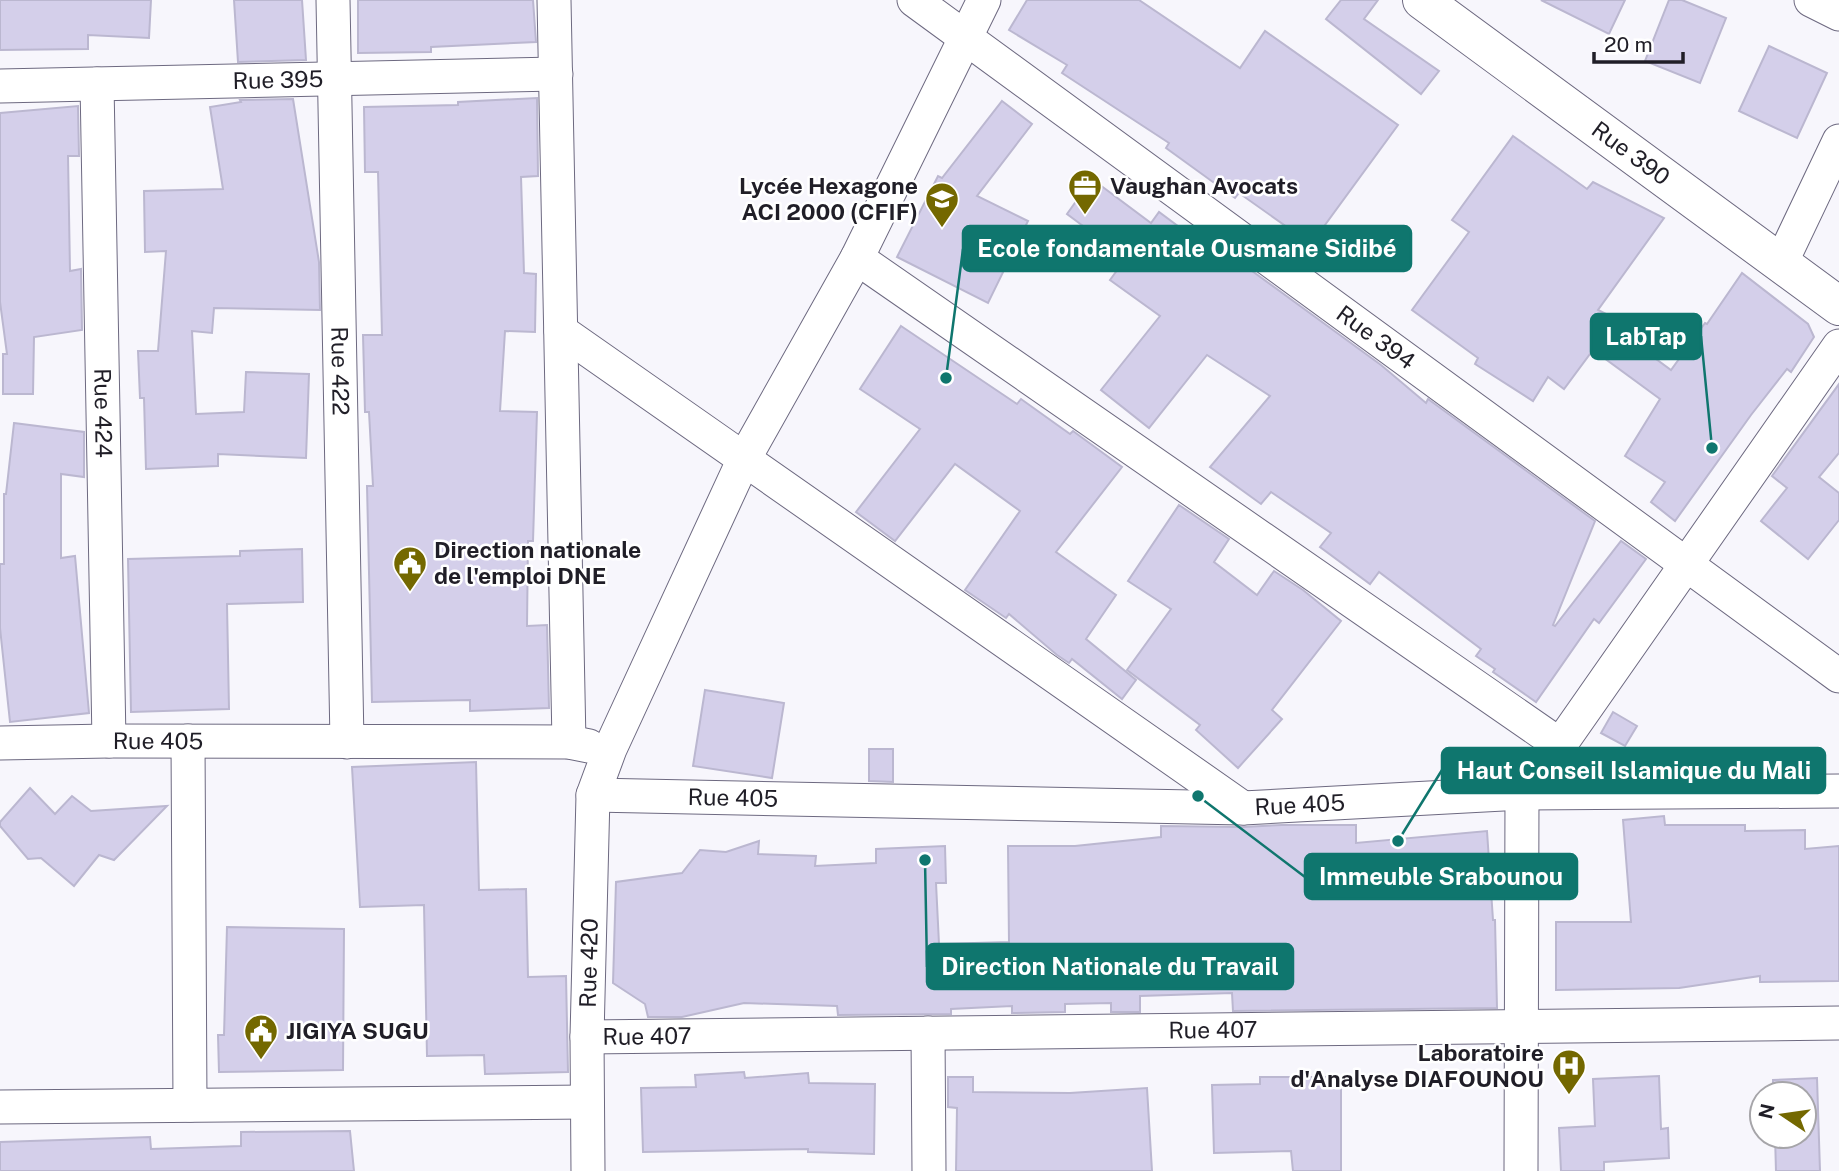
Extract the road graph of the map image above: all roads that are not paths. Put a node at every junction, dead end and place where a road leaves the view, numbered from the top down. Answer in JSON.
{"nodes":[{"id":1,"x":333,"y":0,"type":"edge"},
{"id":2,"x":554,"y":0,"type":"edge"},
{"id":3,"x":914,"y":0,"type":"edge"},
{"id":4,"x":984,"y":0,"type":"edge"},
{"id":5,"x":1422,"y":0,"type":"edge"},
{"id":6,"x":1811,"y":0,"type":"edge"},
{"id":7,"x":1839,"y":14,"type":"edge"},
{"id":8,"x":966,"y":36,"type":"junction"},
{"id":9,"x":556,"y":74,"type":"junction"},
{"id":10,"x":334,"y":79,"type":"junction"},
{"id":11,"x":97,"y":84,"type":"junction"},
{"id":12,"x":0,"y":86,"type":"edge"},
{"id":13,"x":1839,"y":141,"type":"edge"},
{"id":14,"x":858,"y":258,"type":"junction"},
{"id":15,"x":1781,"y":263,"type":"junction"},
{"id":16,"x":1839,"y":306,"type":"edge"},
{"id":17,"x":561,"y":331,"type":"junction"},
{"id":18,"x":1839,"y":346,"type":"edge"},
{"id":19,"x":744,"y":459,"type":"junction"},
{"id":20,"x":1687,"y":564,"type":"junction"},
{"id":21,"x":1839,"y":676,"type":"edge"},
{"id":22,"x":109,"y":741,"type":"junction"},
{"id":23,"x":188,"y":741,"type":"junction"},
{"id":24,"x":347,"y":742,"type":"junction"},
{"id":25,"x":0,"y":743,"type":"edge"},
{"id":26,"x":569,"y":743,"type":"junction"},
{"id":27,"x":1560,"y":745,"type":"junction"},
{"id":28,"x":610,"y":749,"type":"junction"},
{"id":29,"x":1839,"y":791,"type":"edge"},
{"id":30,"x":1522,"y":793,"type":"junction"},
{"id":31,"x":593,"y":795,"type":"junction"},
{"id":32,"x":1243,"y":808,"type":"junction"},
{"id":33,"x":1839,"y":1023,"type":"edge"},
{"id":34,"x":1521,"y":1025,"type":"junction"},
{"id":35,"x":928,"y":1033,"type":"junction"},
{"id":36,"x":587,"y":1037,"type":"junction"},
{"id":37,"x":587,"y":1102,"type":"junction"},
{"id":38,"x":190,"y":1105,"type":"junction"},
{"id":39,"x":0,"y":1107,"type":"edge"},
{"id":40,"x":587,"y":1171,"type":"edge"},
{"id":41,"x":929,"y":1171,"type":"edge"},
{"id":42,"x":1521,"y":1171,"type":"edge"}],
"edges":[{"from":1,"to":10,"type":"street","name":"Rue 422"},
{"from":2,"to":9,"type":"street"},
{"from":3,"to":8,"type":"street","name":"Rue 394"},
{"from":4,"to":8,"type":"street","name":"Rue 420"},
{"from":5,"to":15,"type":"street","name":"Rue 390"},
{"from":6,"to":7,"type":"street"},
{"from":8,"to":14,"type":"street","name":"Rue 420"},
{"from":8,"to":20,"type":"street","name":"Rue 394"},
{"from":9,"to":10,"type":"street","name":"Rue 395"},
{"from":9,"to":17,"type":"street"},
{"from":10,"to":11,"type":"street","name":"Rue 395"},
{"from":10,"to":24,"type":"street","name":"Rue 422"},
{"from":11,"to":12,"type":"street","name":"Rue 395"},
{"from":11,"to":22,"type":"street","name":"Rue 424"},
{"from":13,"to":15,"type":"street"},
{"from":14,"to":19,"type":"street","name":"Rue 420"},
{"from":14,"to":27,"type":"street"},
{"from":15,"to":16,"type":"street","name":"Rue 390"},
{"from":17,"to":19,"type":"street"},
{"from":17,"to":26,"type":"street"},
{"from":18,"to":20,"type":"street"},
{"from":19,"to":28,"type":"street","name":"Rue 420"},
{"from":19,"to":32,"type":"street"},
{"from":20,"to":21,"type":"street","name":"Rue 394"},
{"from":20,"to":27,"type":"street"},
{"from":22,"to":23,"type":"street","name":"Rue 405"},
{"from":22,"to":25,"type":"street","name":"Rue 405"},
{"from":23,"to":24,"type":"street","name":"Rue 405"},
{"from":23,"to":38,"type":"street"},
{"from":24,"to":26,"type":"street","name":"Rue 405"},
{"from":26,"to":28,"type":"street","name":"Rue 405"},
{"from":27,"to":30,"type":"street"},
{"from":28,"to":31,"type":"street","name":"Rue 420"},
{"from":29,"to":30,"type":"street","name":"Rue 405"},
{"from":30,"to":32,"type":"street","name":"Rue 405"},
{"from":30,"to":34,"type":"street"},
{"from":31,"to":32,"type":"street","name":"Rue 405"},
{"from":31,"to":36,"type":"street","name":"Rue 420"},
{"from":33,"to":34,"type":"street","name":"Rue 407"},
{"from":34,"to":35,"type":"street","name":"Rue 407"},
{"from":34,"to":42,"type":"street"},
{"from":35,"to":36,"type":"street","name":"Rue 407"},
{"from":35,"to":41,"type":"street"},
{"from":36,"to":37,"type":"street","name":"Rue 420"},
{"from":37,"to":38,"type":"street"},
{"from":37,"to":40,"type":"street","name":"Rue 420"},
{"from":38,"to":39,"type":"street"}]}
